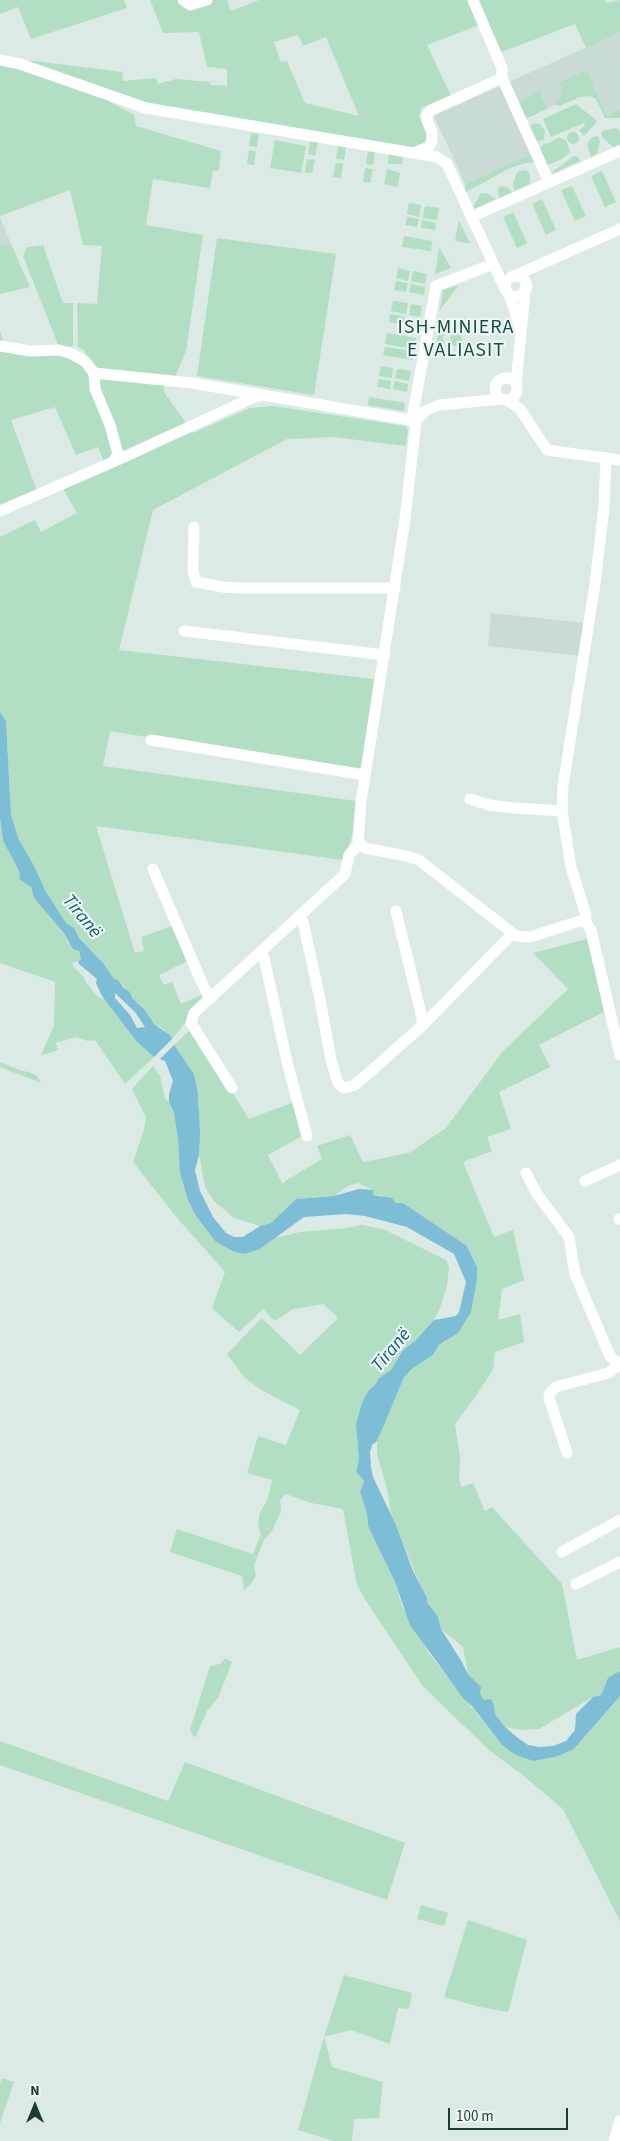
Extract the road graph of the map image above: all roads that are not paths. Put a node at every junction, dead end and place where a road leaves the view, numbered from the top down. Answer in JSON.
{"nodes":[{"id":1,"x":183,"y":0,"type":"edge"},
{"id":2,"x":207,"y":0,"type":"edge"},
{"id":3,"x":473,"y":0,"type":"edge"},
{"id":4,"x":0,"y":60,"type":"edge"},
{"id":5,"x":502,"y":78,"type":"junction"},
{"id":6,"x":432,"y":132,"type":"junction"},
{"id":7,"x":620,"y":151,"type":"edge"},
{"id":8,"x":414,"y":152,"type":"junction"},
{"id":9,"x":447,"y":164,"type":"junction"},
{"id":10,"x":550,"y":182,"type":"junction"},
{"id":11,"x":471,"y":217,"type":"junction"},
{"id":12,"x":620,"y":229,"type":"edge"},
{"id":13,"x":495,"y":266,"type":"junction"},
{"id":14,"x":533,"y":267,"type":"junction"},
{"id":15,"x":512,"y":276,"type":"junction"},
{"id":16,"x":526,"y":289,"type":"junction"},
{"id":17,"x":507,"y":292,"type":"junction"},
{"id":18,"x":521,"y":331,"type":"junction"},
{"id":19,"x":0,"y":346,"type":"edge"},
{"id":20,"x":518,"y":354,"type":"junction"},
{"id":21,"x":94,"y":373,"type":"junction"},
{"id":22,"x":500,"y":381,"type":"junction"},
{"id":23,"x":516,"y":387,"type":"junction"},
{"id":24,"x":226,"y":388,"type":"junction"},
{"id":25,"x":272,"y":396,"type":"junction"},
{"id":26,"x":505,"y":400,"type":"junction"},
{"id":27,"x":466,"y":402,"type":"junction"},
{"id":28,"x":226,"y":410,"type":"junction"},
{"id":29,"x":414,"y":420,"type":"junction"},
{"id":30,"x":528,"y":420,"type":"junction"},
{"id":31,"x":606,"y":458,"type":"junction"},
{"id":32,"x":620,"y":460,"type":"edge"},
{"id":33,"x":113,"y":462,"type":"junction"},
{"id":34,"x":0,"y":512,"type":"edge"},
{"id":35,"x":194,"y":527,"type":"dead end"},
{"id":36,"x":395,"y":588,"type":"junction"},
{"id":37,"x":184,"y":631,"type":"dead end"},
{"id":38,"x":385,"y":655,"type":"junction"},
{"id":39,"x":151,"y":740,"type":"dead end"},
{"id":40,"x":365,"y":775,"type":"junction"},
{"id":41,"x":470,"y":799,"type":"dead end"},
{"id":42,"x":562,"y":811,"type":"junction"},
{"id":43,"x":359,"y":844,"type":"junction"},
{"id":44,"x":153,"y":869,"type":"dead end"},
{"id":45,"x":396,"y":911,"type":"dead end"},
{"id":46,"x":300,"y":916,"type":"junction"},
{"id":47,"x":585,"y":921,"type":"junction"},
{"id":48,"x":512,"y":934,"type":"junction"},
{"id":49,"x":261,"y":952,"type":"junction"},
{"id":50,"x":212,"y":997,"type":"junction"},
{"id":51,"x":609,"y":1011,"type":"junction"},
{"id":52,"x":620,"y":1023,"type":"edge"},
{"id":53,"x":422,"y":1026,"type":"junction"},
{"id":54,"x":620,"y":1031,"type":"edge"},
{"id":55,"x":618,"y":1049,"type":"edge"},
{"id":56,"x":232,"y":1088,"type":"dead end"},
{"id":57,"x":307,"y":1136,"type":"dead end"},
{"id":58,"x":620,"y":1165,"type":"edge"},
{"id":59,"x":526,"y":1173,"type":"dead end"},
{"id":60,"x":585,"y":1181,"type":"dead end"},
{"id":61,"x":619,"y":1363,"type":"edge"},
{"id":62,"x":567,"y":1453,"type":"dead end"},
{"id":63,"x":620,"y":1520,"type":"edge"},
{"id":64,"x":562,"y":1552,"type":"dead end"},
{"id":65,"x":620,"y":1562,"type":"edge"},
{"id":66,"x":576,"y":1584,"type":"dead end"},
{"id":67,"x":620,"y":2120,"type":"edge"},
{"id":68,"x":614,"y":2141,"type":"edge"}],
"edges":[{"from":1,"to":2,"type":"street"},
{"from":3,"to":5,"type":"street"},
{"from":4,"to":8,"type":"street"},
{"from":5,"to":6,"type":"street"},
{"from":5,"to":10,"type":"street"},
{"from":6,"to":8,"type":"street"},
{"from":6,"to":9,"type":"street"},
{"from":7,"to":10,"type":"street"},
{"from":8,"to":9,"type":"street"},
{"from":9,"to":11,"type":"street"},
{"from":10,"to":11,"type":"street"},
{"from":11,"to":13,"type":"street"},
{"from":12,"to":14,"type":"street"},
{"from":13,"to":15,"type":"street"},
{"from":13,"to":17,"type":"street"},
{"from":13,"to":29,"type":"street"},
{"from":14,"to":15,"type":"street"},
{"from":14,"to":16,"type":"street"},
{"from":15,"to":16,"type":"street"},
{"from":15,"to":17,"type":"street"},
{"from":16,"to":17,"type":"street"},
{"from":16,"to":18,"type":"street"},
{"from":17,"to":18,"type":"street"},
{"from":18,"to":20,"type":"street"},
{"from":19,"to":21,"type":"street"},
{"from":20,"to":22,"type":"street"},
{"from":20,"to":23,"type":"street"},
{"from":21,"to":24,"type":"street"},
{"from":21,"to":33,"type":"street"},
{"from":22,"to":23,"type":"street"},
{"from":22,"to":26,"type":"street"},
{"from":22,"to":27,"type":"street"},
{"from":23,"to":26,"type":"street"},
{"from":23,"to":30,"type":"street"},
{"from":24,"to":25,"type":"street"},
{"from":24,"to":28,"type":"street"},
{"from":25,"to":28,"type":"street"},
{"from":25,"to":29,"type":"street"},
{"from":26,"to":27,"type":"street"},
{"from":26,"to":30,"type":"street"},
{"from":27,"to":29,"type":"street"},
{"from":28,"to":33,"type":"street"},
{"from":29,"to":36,"type":"street"},
{"from":30,"to":31,"type":"street"},
{"from":31,"to":32,"type":"street"},
{"from":31,"to":42,"type":"street"},
{"from":33,"to":34,"type":"street"},
{"from":35,"to":36,"type":"street"},
{"from":36,"to":38,"type":"street"},
{"from":37,"to":38,"type":"street"},
{"from":38,"to":40,"type":"street"},
{"from":39,"to":40,"type":"street"},
{"from":40,"to":43,"type":"street"},
{"from":41,"to":42,"type":"street"},
{"from":42,"to":47,"type":"street"},
{"from":43,"to":46,"type":"street"},
{"from":43,"to":48,"type":"street"},
{"from":44,"to":50,"type":"street"},
{"from":45,"to":53,"type":"street"},
{"from":46,"to":49,"type":"street"},
{"from":46,"to":53,"type":"street"},
{"from":47,"to":48,"type":"street"},
{"from":47,"to":51,"type":"street"},
{"from":48,"to":53,"type":"street"},
{"from":49,"to":50,"type":"street"},
{"from":49,"to":57,"type":"street"},
{"from":50,"to":56,"type":"street"},
{"from":51,"to":52,"type":"street"},
{"from":51,"to":55,"type":"street"},
{"from":54,"to":55,"type":"street"},
{"from":58,"to":60,"type":"street"},
{"from":59,"to":61,"type":"street"},
{"from":61,"to":62,"type":"street"},
{"from":63,"to":64,"type":"street"},
{"from":65,"to":66,"type":"street"},
{"from":67,"to":68,"type":"street"}]}
